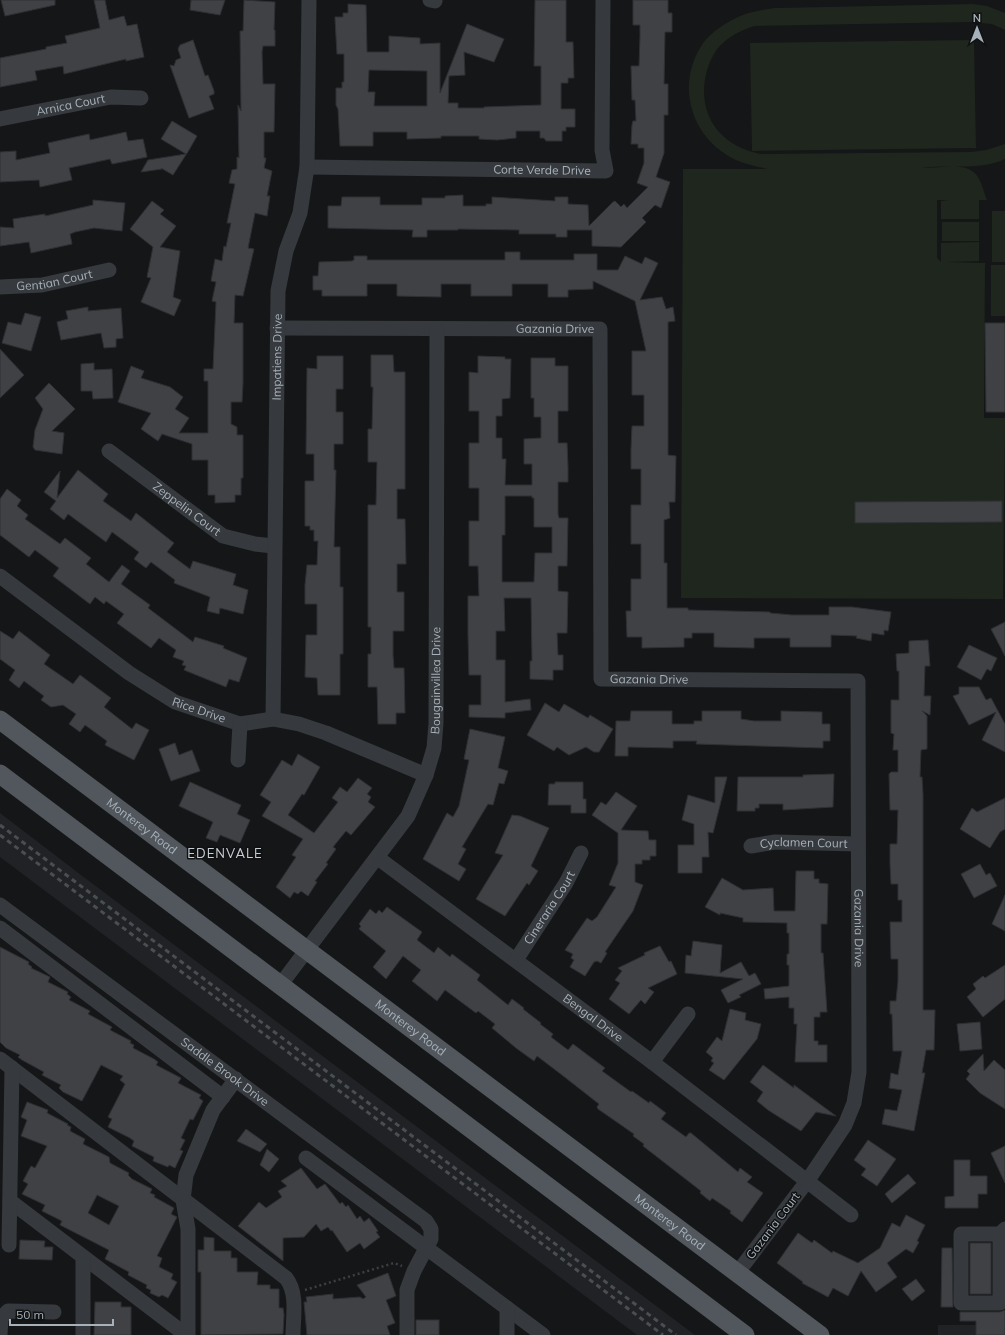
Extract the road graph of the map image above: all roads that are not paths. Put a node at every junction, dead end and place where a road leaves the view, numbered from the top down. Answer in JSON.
{"nodes":[{"id":1,"x":309,"y":0,"type":"edge"},
{"id":2,"x":603,"y":0,"type":"edge"},
{"id":3,"x":141,"y":98,"type":"dead end"},
{"id":4,"x":0,"y":119,"type":"edge"},
{"id":5,"x":307,"y":167,"type":"junction"},
{"id":6,"x":109,"y":270,"type":"dead end"},
{"id":7,"x":0,"y":287,"type":"edge"},
{"id":8,"x":277,"y":328,"type":"junction"},
{"id":9,"x":437,"y":329,"type":"junction"},
{"id":10,"x":109,"y":451,"type":"dead end"},
{"id":11,"x":273,"y":546,"type":"junction"},
{"id":12,"x":0,"y":576,"type":"edge"},
{"id":13,"x":273,"y":719,"type":"junction"},
{"id":14,"x":0,"y":720,"type":"edge"},
{"id":15,"x":240,"y":724,"type":"junction"},
{"id":16,"x":238,"y":760,"type":"dead end"},
{"id":17,"x":0,"y":774,"type":"edge"},
{"id":18,"x":426,"y":775,"type":"junction"},
{"id":19,"x":858,"y":844,"type":"junction"},
{"id":20,"x":751,"y":846,"type":"dead end"},
{"id":21,"x":580,"y":853,"type":"dead end"},
{"id":22,"x":378,"y":858,"type":"junction"},
{"id":23,"x":0,"y":905,"type":"edge"},
{"id":24,"x":0,"y":928,"type":"edge"},
{"id":25,"x":307,"y":949,"type":"junction"},
{"id":26,"x":516,"y":960,"type":"junction"},
{"id":27,"x":281,"y":984,"type":"junction"},
{"id":28,"x":688,"y":1014,"type":"dead end"},
{"id":29,"x":652,"y":1062,"type":"junction"},
{"id":30,"x":6,"y":1063,"type":"edge"},
{"id":31,"x":236,"y":1079,"type":"junction"},
{"id":32,"x":223,"y":1097,"type":"junction"},
{"id":33,"x":306,"y":1158,"type":"dead end"},
{"id":34,"x":808,"y":1180,"type":"junction"},
{"id":35,"x":183,"y":1200,"type":"junction"},
{"id":36,"x":10,"y":1201,"type":"junction"},
{"id":37,"x":851,"y":1215,"type":"dead end"},
{"id":38,"x":1002,"y":1232,"type":"edge"},
{"id":39,"x":9,"y":1245,"type":"dead end"},
{"id":40,"x":426,"y":1248,"type":"junction"},
{"id":41,"x":83,"y":1257,"type":"junction"},
{"id":42,"x":738,"y":1272,"type":"junction"},
{"id":43,"x":507,"y":1308,"type":"junction"},
{"id":44,"x":54,"y":1312,"type":"dead end"},
{"id":45,"x":0,"y":1335,"type":"edge"},
{"id":46,"x":83,"y":1335,"type":"edge"},
{"id":47,"x":187,"y":1335,"type":"edge"},
{"id":48,"x":294,"y":1335,"type":"edge"},
{"id":49,"x":407,"y":1335,"type":"edge"},
{"id":50,"x":507,"y":1335,"type":"edge"},
{"id":51,"x":543,"y":1335,"type":"edge"},
{"id":52,"x":745,"y":1335,"type":"edge"},
{"id":53,"x":820,"y":1335,"type":"edge"}],
"edges":[{"from":1,"to":5,"type":"street","name":"Impatiens Drive"},
{"from":2,"to":5,"type":"street","name":"Corte Verde Drive"},
{"from":3,"to":4,"type":"street","name":"Arnica Court"},
{"from":5,"to":8,"type":"street","name":"Impatiens Drive"},
{"from":6,"to":7,"type":"street","name":"Gentian Court"},
{"from":8,"to":9,"type":"street","name":"Gazania Drive"},
{"from":8,"to":11,"type":"street","name":"Impatiens Drive"},
{"from":9,"to":18,"type":"street","name":"Bougainvillea Drive"},
{"from":9,"to":19,"type":"street","name":"Gazania Drive"},
{"from":10,"to":11,"type":"street","name":"Zeppelin Court"},
{"from":11,"to":13,"type":"street","name":"Impatiens Drive"},
{"from":12,"to":15,"type":"street","name":"Rice Drive"},
{"from":13,"to":15,"type":"street","name":"Rice Drive"},
{"from":13,"to":18,"type":"street","name":"Rice Drive"},
{"from":14,"to":25,"type":"main road","name":"Monterey Road"},
{"from":15,"to":16,"type":"street"},
{"from":17,"to":27,"type":"main road"},
{"from":18,"to":22,"type":"street","name":"Bougainvillea Drive"},
{"from":19,"to":20,"type":"street","name":"Cyclamen Court"},
{"from":19,"to":34,"type":"street","name":"Gazania Drive"},
{"from":21,"to":26,"type":"street","name":"Cineraria Court"},
{"from":22,"to":25,"type":"street","name":"Bougainvillea Drive"},
{"from":22,"to":26,"type":"street","name":"Bengal Drive"},
{"from":23,"to":31,"type":"street","name":"Saddle Brook Drive"},
{"from":24,"to":32,"type":"street"},
{"from":25,"to":27,"type":"street","name":"Bougainvillea Drive"},
{"from":25,"to":42,"type":"main road","name":"Monterey Road"},
{"from":26,"to":29,"type":"street","name":"Bengal Drive"},
{"from":27,"to":52,"type":"main road"},
{"from":28,"to":29,"type":"street"},
{"from":29,"to":34,"type":"street","name":"Bengal Drive"},
{"from":30,"to":35,"type":"street"},
{"from":30,"to":36,"type":"street"},
{"from":31,"to":32,"type":"street"},
{"from":31,"to":40,"type":"street","name":"Saddle Brook Drive"},
{"from":32,"to":35,"type":"street"},
{"from":33,"to":40,"type":"street"},
{"from":34,"to":37,"type":"street","name":"Bengal Drive"},
{"from":34,"to":42,"type":"street","name":"Gazania Court"},
{"from":35,"to":47,"type":"street"},
{"from":35,"to":48,"type":"street"},
{"from":36,"to":39,"type":"street"},
{"from":36,"to":41,"type":"street"},
{"from":38,"to":38,"type":"street"},
{"from":40,"to":43,"type":"street"},
{"from":40,"to":49,"type":"street","name":"Saddle Brook Drive"},
{"from":41,"to":46,"type":"street"},
{"from":41,"to":47,"type":"street"},
{"from":42,"to":53,"type":"main road","name":"Monterey Road"},
{"from":43,"to":50,"type":"street"},
{"from":43,"to":51,"type":"street"},
{"from":44,"to":45,"type":"street"}]}
